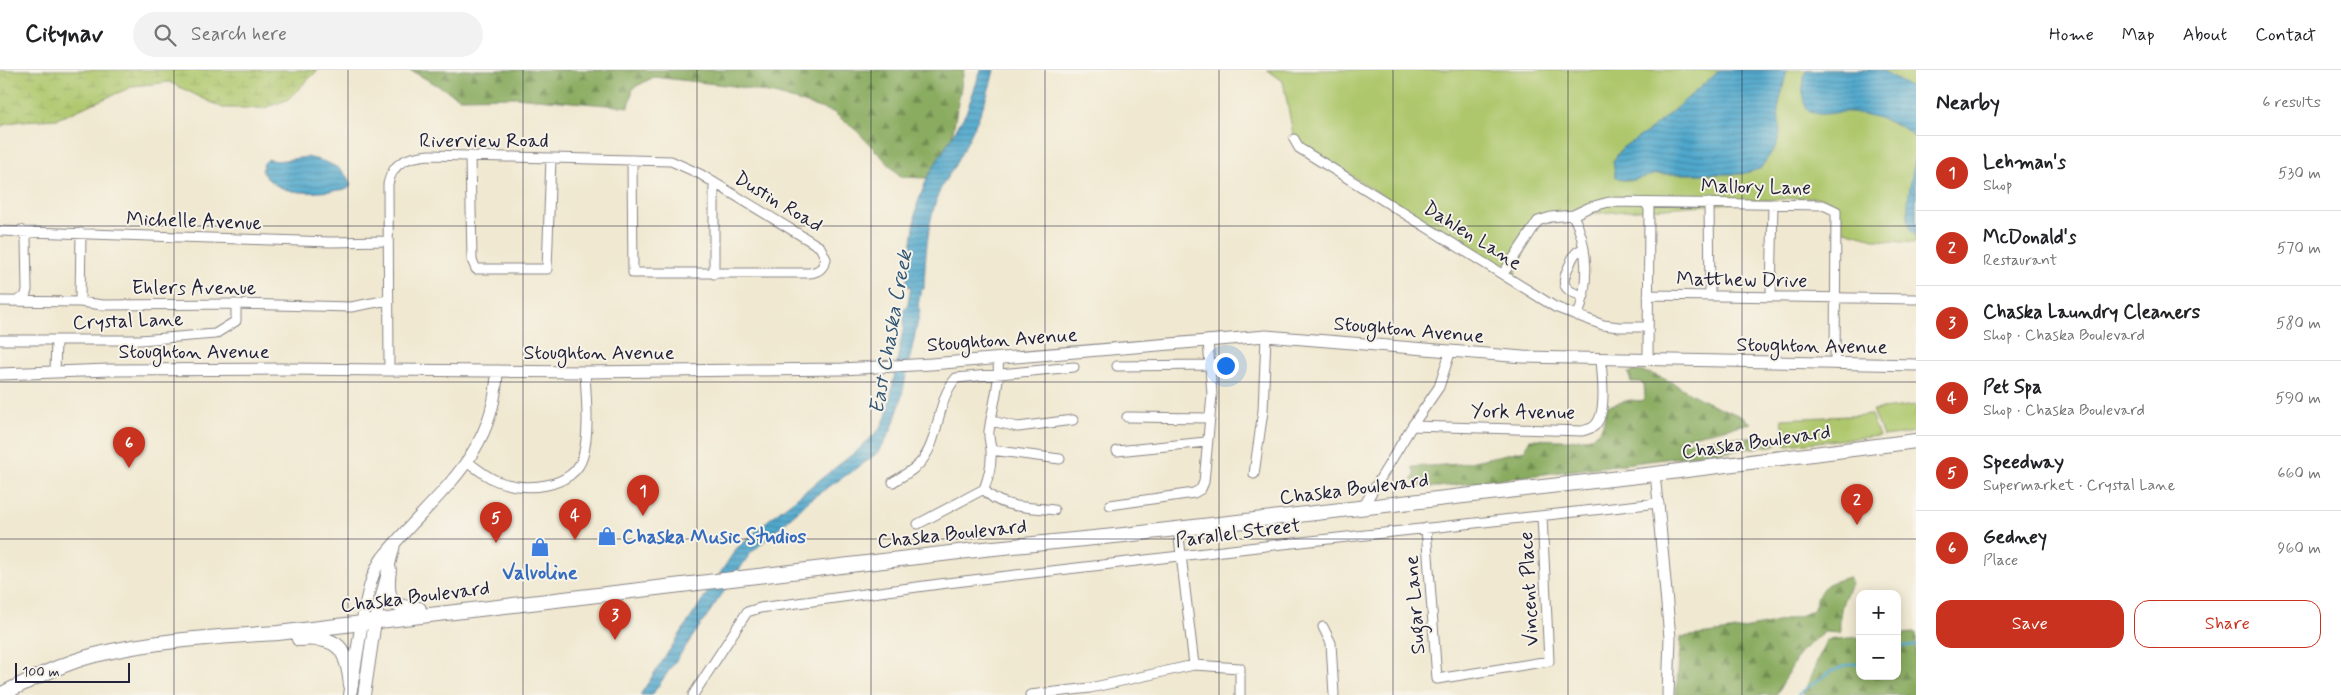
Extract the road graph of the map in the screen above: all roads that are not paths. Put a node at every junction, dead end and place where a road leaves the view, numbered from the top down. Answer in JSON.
{"nodes":[{"id":1,"x":1294,"y":139,"type":"dead end"},
{"id":2,"x":470,"y":156,"type":"junction"},
{"id":3,"x":551,"y":158,"type":"junction"},
{"id":4,"x":632,"y":160,"type":"junction"},
{"id":5,"x":714,"y":183,"type":"junction"},
{"id":6,"x":1646,"y":203,"type":"junction"},
{"id":7,"x":1709,"y":203,"type":"junction"},
{"id":8,"x":1773,"y":204,"type":"junction"},
{"id":9,"x":1573,"y":215,"type":"junction"},
{"id":10,"x":0,"y":230,"type":"edge"},
{"id":11,"x":21,"y":230,"type":"junction"},
{"id":12,"x":81,"y":233,"type":"junction"},
{"id":13,"x":387,"y":241,"type":"junction"},
{"id":14,"x":1583,"y":249,"type":"junction"},
{"id":15,"x":714,"y":274,"type":"junction"},
{"id":16,"x":1503,"y":274,"type":"junction"},
{"id":17,"x":1710,"y":294,"type":"junction"},
{"id":18,"x":1648,"y":295,"type":"junction"},
{"id":19,"x":1771,"y":295,"type":"junction"},
{"id":20,"x":1584,"y":296,"type":"junction"},
{"id":21,"x":1836,"y":298,"type":"junction"},
{"id":22,"x":1916,"y":299,"type":"edge"},
{"id":23,"x":18,"y":300,"type":"junction"},
{"id":24,"x":388,"y":300,"type":"junction"},
{"id":25,"x":0,"y":301,"type":"edge"},
{"id":26,"x":80,"y":302,"type":"junction"},
{"id":27,"x":236,"y":304,"type":"junction"},
{"id":28,"x":1578,"y":316,"type":"junction"},
{"id":29,"x":1647,"y":327,"type":"junction"},
{"id":30,"x":1266,"y":336,"type":"junction"},
{"id":31,"x":0,"y":340,"type":"edge"},
{"id":32,"x":56,"y":340,"type":"junction"},
{"id":33,"x":1208,"y":340,"type":"junction"},
{"id":34,"x":1450,"y":352,"type":"junction"},
{"id":35,"x":998,"y":358,"type":"junction"},
{"id":36,"x":1600,"y":360,"type":"junction"},
{"id":37,"x":1648,"y":360,"type":"junction"},
{"id":38,"x":1835,"y":364,"type":"junction"},
{"id":39,"x":1209,"y":365,"type":"junction"},
{"id":40,"x":1916,"y":365,"type":"edge"},
{"id":41,"x":1117,"y":366,"type":"dead end"},
{"id":42,"x":1074,"y":367,"type":"dead end"},
{"id":43,"x":390,"y":369,"type":"junction"},
{"id":44,"x":497,"y":371,"type":"junction"},
{"id":45,"x":55,"y":372,"type":"junction"},
{"id":46,"x":585,"y":372,"type":"junction"},
{"id":47,"x":0,"y":374,"type":"edge"},
{"id":48,"x":999,"y":375,"type":"junction"},
{"id":49,"x":1127,"y":417,"type":"dead end"},
{"id":50,"x":1210,"y":418,"type":"junction"},
{"id":51,"x":1073,"y":420,"type":"dead end"},
{"id":52,"x":991,"y":421,"type":"junction"},
{"id":53,"x":1412,"y":426,"type":"junction"},
{"id":54,"x":1916,"y":441,"type":"edge"},
{"id":55,"x":1206,"y":442,"type":"junction"},
{"id":56,"x":991,"y":450,"type":"junction"},
{"id":57,"x":1117,"y":451,"type":"dead end"},
{"id":58,"x":1060,"y":459,"type":"dead end"},
{"id":59,"x":468,"y":462,"type":"junction"},
{"id":60,"x":1254,"y":474,"type":"dead end"},
{"id":61,"x":1655,"y":474,"type":"junction"},
{"id":62,"x":893,"y":482,"type":"dead end"},
{"id":63,"x":984,"y":489,"type":"junction"},
{"id":64,"x":1658,"y":504,"type":"junction"},
{"id":65,"x":1110,"y":505,"type":"dead end"},
{"id":66,"x":1363,"y":507,"type":"junction"},
{"id":67,"x":1054,"y":510,"type":"dead end"},
{"id":68,"x":1542,"y":516,"type":"junction"},
{"id":69,"x":918,"y":524,"type":"dead end"},
{"id":70,"x":1426,"y":528,"type":"junction"},
{"id":71,"x":1178,"y":529,"type":"junction"},
{"id":72,"x":394,"y":547,"type":"junction"},
{"id":73,"x":1182,"y":557,"type":"junction"},
{"id":74,"x":388,"y":570,"type":"junction"},
{"id":75,"x":460,"y":610,"type":"junction"},
{"id":76,"x":368,"y":621,"type":"junction"},
{"id":77,"x":1323,"y":626,"type":"dead end"},
{"id":78,"x":256,"y":634,"type":"junction"},
{"id":79,"x":1194,"y":666,"type":"junction"},
{"id":80,"x":1437,"y":679,"type":"joint"},
{"id":81,"x":350,"y":690,"type":"edge"},
{"id":82,"x":0,"y":695,"type":"edge"},
{"id":83,"x":364,"y":695,"type":"edge"},
{"id":84,"x":693,"y":695,"type":"edge"},
{"id":85,"x":1030,"y":695,"type":"edge"},
{"id":86,"x":1240,"y":695,"type":"edge"},
{"id":87,"x":1334,"y":695,"type":"edge"},
{"id":88,"x":1668,"y":695,"type":"edge"}],
"edges":[{"from":1,"to":16,"type":"street","name":"Dahlen Lane"},
{"from":2,"to":3,"type":"street","name":"Riverview Road"},
{"from":2,"to":3,"type":"street"},
{"from":2,"to":13,"type":"street","name":"Riverview Road"},
{"from":3,"to":4,"type":"street","name":"Riverview Road"},
{"from":4,"to":5,"type":"street","name":"Riverview Road"},
{"from":4,"to":15,"type":"street"},
{"from":5,"to":15,"type":"street"},
{"from":5,"to":15,"type":"street","name":"Dustin Road"},
{"from":6,"to":7,"type":"street","name":"Mallory Lane"},
{"from":6,"to":9,"type":"street","name":"Mallory Lane"},
{"from":6,"to":18,"type":"street"},
{"from":7,"to":8,"type":"street","name":"Mallory Lane"},
{"from":7,"to":17,"type":"street"},
{"from":8,"to":19,"type":"street"},
{"from":8,"to":21,"type":"street","name":"Mallory Lane"},
{"from":9,"to":14,"type":"street"},
{"from":9,"to":16,"type":"street","name":"Mallory Lane"},
{"from":10,"to":11,"type":"street","name":"Michelle Avenue"},
{"from":11,"to":12,"type":"street","name":"Michelle Avenue"},
{"from":11,"to":23,"type":"street"},
{"from":12,"to":13,"type":"street","name":"Michelle Avenue"},
{"from":12,"to":26,"type":"street"},
{"from":13,"to":24,"type":"street","name":"Riverview Road"},
{"from":14,"to":20,"type":"street"},
{"from":14,"to":20,"type":"street"},
{"from":16,"to":28,"type":"street","name":"Dahlen Lane"},
{"from":17,"to":18,"type":"street","name":"Matthew Drive"},
{"from":17,"to":19,"type":"street","name":"Matthew Drive"},
{"from":18,"to":29,"type":"street"},
{"from":19,"to":21,"type":"street","name":"Matthew Drive"},
{"from":20,"to":28,"type":"street"},
{"from":21,"to":22,"type":"street","name":"Matthew Drive"},
{"from":21,"to":38,"type":"street"},
{"from":23,"to":25,"type":"street","name":"Ehlers Avenue"},
{"from":23,"to":26,"type":"street","name":"Ehlers Avenue"},
{"from":24,"to":27,"type":"street","name":"Ehlers Avenue"},
{"from":24,"to":43,"type":"street","name":"Riverview Road"},
{"from":26,"to":27,"type":"street","name":"Ehlers Avenue"},
{"from":27,"to":32,"type":"street","name":"Crystal Lane"},
{"from":28,"to":29,"type":"street","name":"Dahlen Lane"},
{"from":29,"to":37,"type":"street"},
{"from":30,"to":33,"type":"street","name":"Stoughton Avenue"},
{"from":30,"to":34,"type":"street","name":"Stoughton Avenue"},
{"from":30,"to":60,"type":"street"},
{"from":31,"to":32,"type":"street","name":"Crystal Lane"},
{"from":32,"to":45,"type":"street"},
{"from":33,"to":35,"type":"street","name":"Stoughton Avenue"},
{"from":33,"to":39,"type":"street"},
{"from":34,"to":36,"type":"street","name":"Stoughton Avenue"},
{"from":34,"to":53,"type":"street"},
{"from":35,"to":46,"type":"street","name":"Stoughton Avenue"},
{"from":35,"to":48,"type":"street"},
{"from":36,"to":37,"type":"street","name":"Stoughton Avenue"},
{"from":36,"to":53,"type":"street","name":"York Avenue"},
{"from":37,"to":38,"type":"street","name":"Stoughton Avenue"},
{"from":38,"to":40,"type":"street","name":"Stoughton Avenue"},
{"from":39,"to":41,"type":"street"},
{"from":39,"to":50,"type":"street"},
{"from":42,"to":48,"type":"street"},
{"from":43,"to":44,"type":"street","name":"Stoughton Avenue"},
{"from":43,"to":45,"type":"street","name":"Stoughton Avenue"},
{"from":44,"to":46,"type":"street","name":"Stoughton Avenue"},
{"from":44,"to":59,"type":"street"},
{"from":45,"to":47,"type":"street","name":"Stoughton Avenue"},
{"from":46,"to":59,"type":"street"},
{"from":48,"to":52,"type":"street"},
{"from":48,"to":62,"type":"street"},
{"from":49,"to":50,"type":"street"},
{"from":50,"to":55,"type":"street"},
{"from":51,"to":52,"type":"street"},
{"from":52,"to":56,"type":"street"},
{"from":53,"to":66,"type":"street"},
{"from":54,"to":61,"type":"main road","name":"Chaska Boulevard"},
{"from":55,"to":57,"type":"street"},
{"from":55,"to":65,"type":"street"},
{"from":56,"to":58,"type":"street"},
{"from":56,"to":63,"type":"street"},
{"from":59,"to":72,"type":"street"},
{"from":61,"to":64,"type":"street"},
{"from":61,"to":66,"type":"main road","name":"Chaska Boulevard"},
{"from":63,"to":67,"type":"street"},
{"from":63,"to":69,"type":"street"},
{"from":64,"to":68,"type":"street","name":"Parallel Street"},
{"from":64,"to":88,"type":"street"},
{"from":66,"to":71,"type":"main road","name":"Chaska Boulevard"},
{"from":68,"to":70,"type":"street","name":"Parallel Street"},
{"from":68,"to":80,"type":"street","name":"Vincent Place"},
{"from":70,"to":73,"type":"street","name":"Parallel Street"},
{"from":70,"to":80,"type":"street","name":"Sugar Lane"},
{"from":71,"to":73,"type":"street"},
{"from":71,"to":75,"type":"main road","name":"Chaska Boulevard"},
{"from":72,"to":74,"type":"street"},
{"from":72,"to":76,"type":"street"},
{"from":73,"to":79,"type":"street"},
{"from":73,"to":84,"type":"street","name":"Parallel Street"},
{"from":74,"to":75,"type":"main road"},
{"from":74,"to":76,"type":"street"},
{"from":75,"to":76,"type":"main road","name":"Chaska Boulevard"},
{"from":76,"to":78,"type":"main road","name":"Chaska Boulevard"},
{"from":76,"to":81,"type":"main road"},
{"from":76,"to":83,"type":"main road"},
{"from":77,"to":87,"type":"street"},
{"from":78,"to":81,"type":"main road"},
{"from":78,"to":82,"type":"main road","name":"Chaska Boulevard"},
{"from":79,"to":85,"type":"street"},
{"from":79,"to":86,"type":"street"}]}
